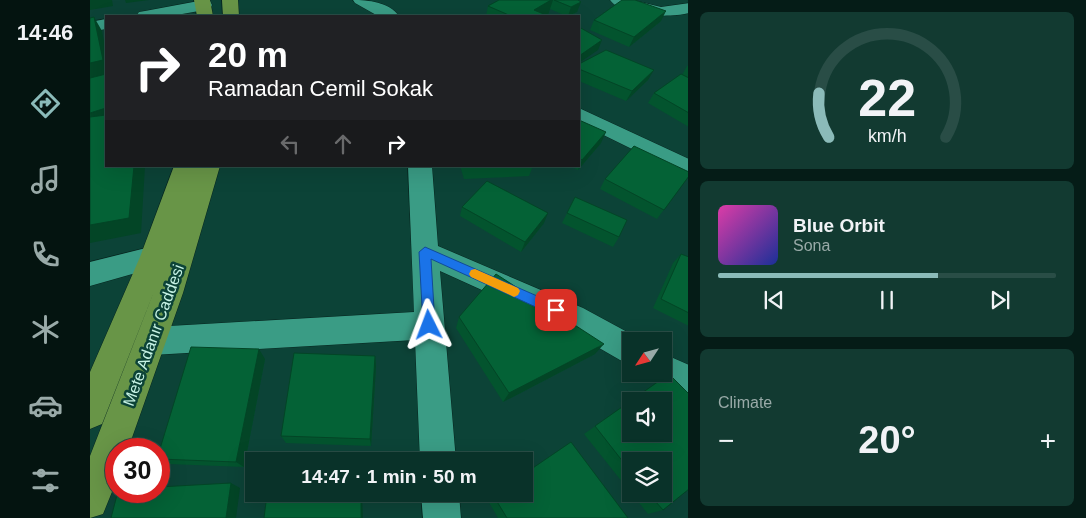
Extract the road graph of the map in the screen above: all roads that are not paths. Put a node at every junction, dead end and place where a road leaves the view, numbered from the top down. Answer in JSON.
{"nodes":[{"id":1,"x":230,"y":0,"type":"edge"},
{"id":2,"x":361,"y":0,"type":"edge"},
{"id":3,"x":618,"y":0,"type":"edge"},
{"id":4,"x":204,"y":7,"type":"edge"},
{"id":5,"x":688,"y":8,"type":"edge"},
{"id":6,"x":152,"y":15,"type":"edge"},
{"id":7,"x":231,"y":15,"type":"edge"},
{"id":8,"x":388,"y":15,"type":"edge"},
{"id":9,"x":105,"y":24,"type":"edge"},
{"id":10,"x":90,"y":27,"type":"edge"},
{"id":11,"x":580,"y":115,"type":"edge"},
{"id":12,"x":186,"y":167,"type":"edge"},
{"id":13,"x":208,"y":167,"type":"edge"},
{"id":14,"x":420,"y":167,"type":"edge"},
{"id":15,"x":688,"y":169,"type":"edge"},
{"id":16,"x":425,"y":252,"type":"junction"},
{"id":17,"x":154,"y":257,"type":"junction"},
{"id":18,"x":90,"y":274,"type":"edge"},
{"id":19,"x":429,"y":325,"type":"junction"},
{"id":20,"x":152,"y":341,"type":"junction"},
{"id":21,"x":622,"y":345,"type":"edge"},
{"id":22,"x":672,"y":374,"type":"edge"},
{"id":23,"x":688,"y":383,"type":"edge"},
{"id":24,"x":90,"y":412,"type":"edge"},
{"id":25,"x":437,"y":452,"type":"edge"},
{"id":26,"x":90,"y":501,"type":"edge"},
{"id":27,"x":441,"y":502,"type":"edge"},
{"id":28,"x":442,"y":518,"type":"edge"}],
"edges":[{"from":1,"to":7,"type":"main road"},
{"from":2,"to":8,"type":"street"},
{"from":3,"to":5,"type":"street"},
{"from":4,"to":6,"type":"street"},
{"from":9,"to":10,"type":"street"},
{"from":11,"to":15,"type":"street"},
{"from":12,"to":17,"type":"main road","name":"Mete Adanır Caddesi"},
{"from":13,"to":20,"type":"main road","name":"Mete Adanır Caddesi"},
{"from":14,"to":16,"type":"street"},
{"from":16,"to":19,"type":"street"},
{"from":16,"to":21,"type":"street"},
{"from":17,"to":18,"type":"street"},
{"from":17,"to":24,"type":"main road","name":"Mete Adanır Caddesi"},
{"from":19,"to":20,"type":"street"},
{"from":19,"to":25,"type":"street"},
{"from":20,"to":26,"type":"main road","name":"Mete Adanır Caddesi"},
{"from":22,"to":23,"type":"street"},
{"from":27,"to":28,"type":"street"}]}
